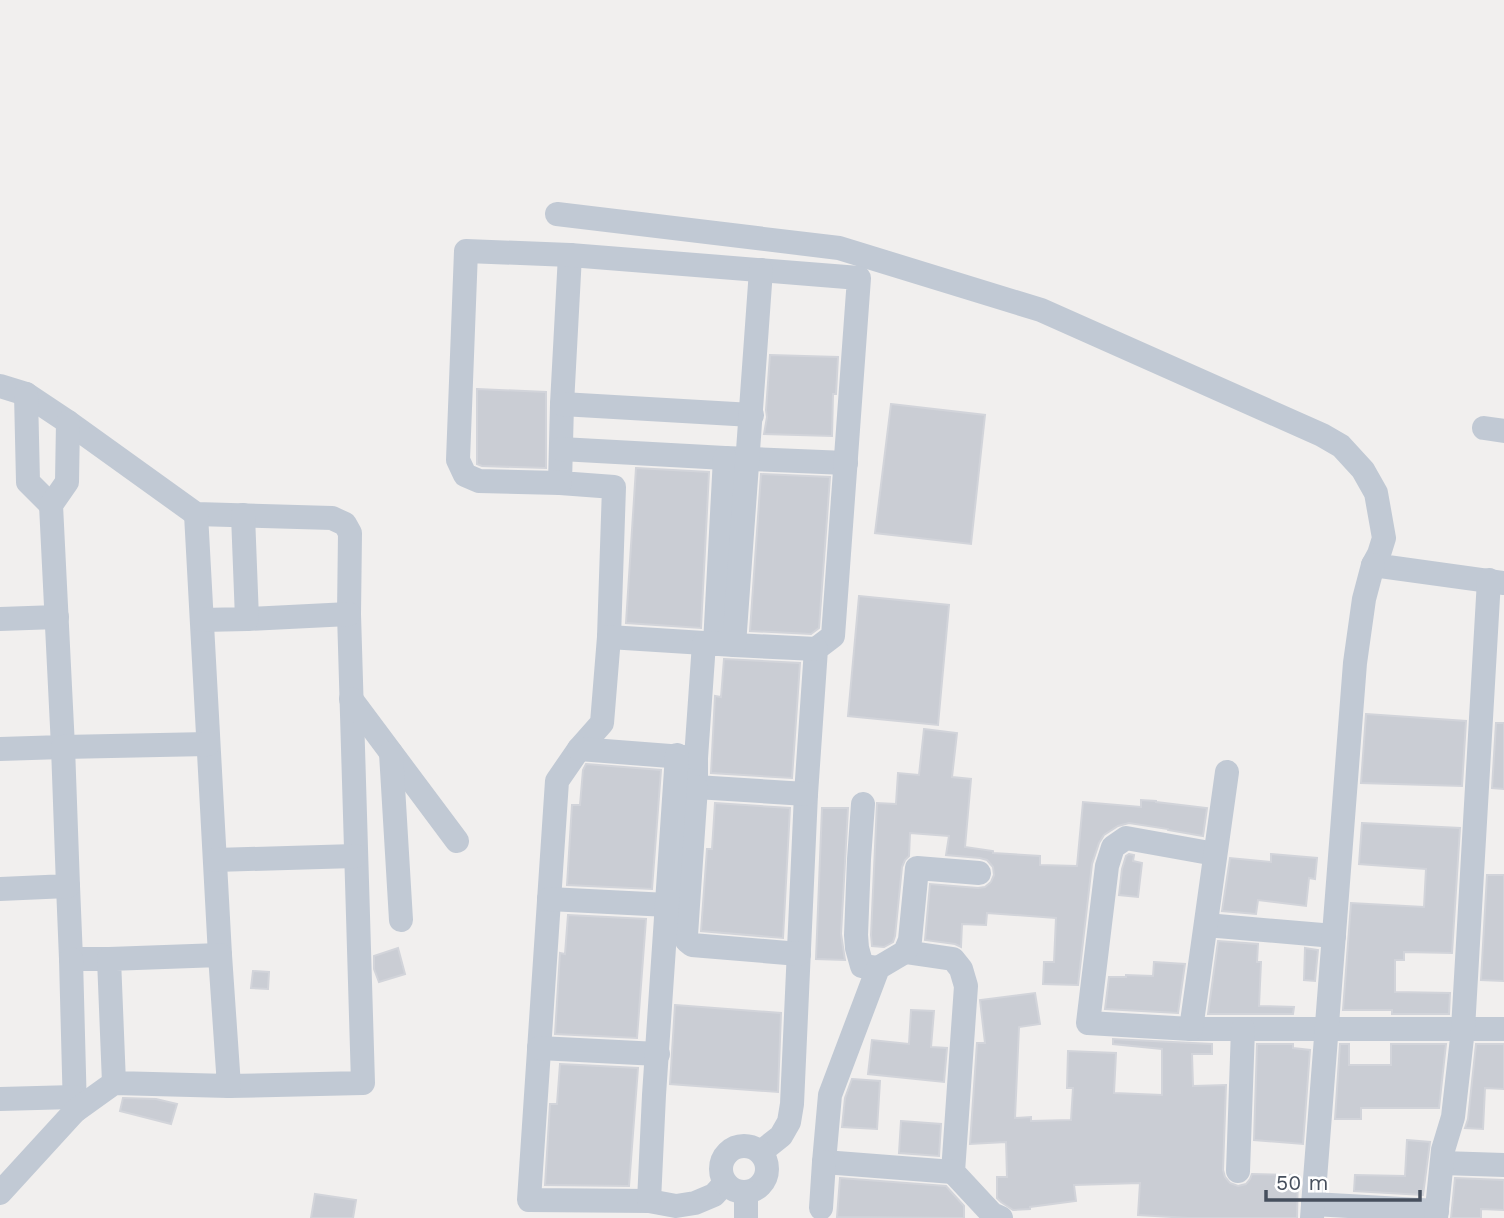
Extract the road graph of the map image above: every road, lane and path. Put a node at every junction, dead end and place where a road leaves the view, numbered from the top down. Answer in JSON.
{"nodes":[{"id":1,"x":557,"y":214,"type":"dead end"},
{"id":2,"x":751,"y":237,"type":"junction"},
{"id":3,"x":570,"y":255,"type":"junction"},
{"id":4,"x":695,"y":265,"type":"junction"},
{"id":5,"x":761,"y":270,"type":"junction"},
{"id":6,"x":0,"y":386,"type":"edge"},
{"id":7,"x":26,"y":394,"type":"junction"},
{"id":8,"x":562,"y":404,"type":"junction"},
{"id":9,"x":751,"y":415,"type":"junction"},
{"id":10,"x":68,"y":422,"type":"junction"},
{"id":11,"x":561,"y":449,"type":"junction"},
{"id":12,"x":736,"y":459,"type":"junction"},
{"id":13,"x":846,"y":463,"type":"junction"},
{"id":14,"x":560,"y":483,"type":"junction"},
{"id":15,"x":51,"y":505,"type":"junction"},
{"id":16,"x":196,"y":514,"type":"junction"},
{"id":17,"x":243,"y":515,"type":"junction"},
{"id":18,"x":1373,"y":565,"type":"junction"},
{"id":19,"x":1496,"y":582,"type":"edge"},
{"id":20,"x":349,"y":614,"type":"junction"},
{"id":21,"x":57,"y":617,"type":"junction"},
{"id":22,"x":0,"y":619,"type":"edge"},
{"id":23,"x":202,"y":620,"type":"junction"},
{"id":24,"x":247,"y":620,"type":"junction"},
{"id":25,"x":610,"y":637,"type":"junction"},
{"id":26,"x":718,"y":644,"type":"junction"},
{"id":27,"x":816,"y":649,"type":"junction"},
{"id":28,"x":351,"y":699,"type":"junction"},
{"id":29,"x":208,"y":744,"type":"junction"},
{"id":30,"x":63,"y":747,"type":"junction"},
{"id":31,"x":0,"y":748,"type":"edge"},
{"id":32,"x":579,"y":749,"type":"junction"},
{"id":33,"x":391,"y":753,"type":"junction"},
{"id":34,"x":687,"y":757,"type":"junction"},
{"id":35,"x":1227,"y":772,"type":"dead end"},
{"id":36,"x":696,"y":787,"type":"junction"},
{"id":37,"x":806,"y":794,"type":"junction"},
{"id":38,"x":863,"y":804,"type":"dead end"},
{"id":39,"x":457,"y":841,"type":"dead end"},
{"id":40,"x":1215,"y":854,"type":"junction"},
{"id":41,"x":355,"y":856,"type":"junction"},
{"id":42,"x":215,"y":860,"type":"junction"},
{"id":43,"x":979,"y":873,"type":"dead end"},
{"id":44,"x":68,"y":886,"type":"junction"},
{"id":45,"x":0,"y":889,"type":"edge"},
{"id":46,"x":549,"y":899,"type":"junction"},
{"id":47,"x":668,"y":905,"type":"junction"},
{"id":48,"x":401,"y":920,"type":"dead end"},
{"id":49,"x":1206,"y":925,"type":"junction"},
{"id":50,"x":1334,"y":936,"type":"junction"},
{"id":51,"x":905,"y":951,"type":"junction"},
{"id":52,"x":799,"y":954,"type":"junction"},
{"id":53,"x":220,"y":955,"type":"junction"},
{"id":54,"x":71,"y":959,"type":"junction"},
{"id":55,"x":109,"y":959,"type":"junction"},
{"id":56,"x":878,"y":968,"type":"junction"},
{"id":57,"x":1191,"y":1028,"type":"junction"},
{"id":58,"x":1243,"y":1028,"type":"junction"},
{"id":59,"x":1328,"y":1029,"type":"junction"},
{"id":60,"x":1463,"y":1029,"type":"junction"},
{"id":61,"x":1504,"y":1029,"type":"edge"},
{"id":62,"x":539,"y":1048,"type":"junction"},
{"id":63,"x":658,"y":1054,"type":"junction"},
{"id":64,"x":114,"y":1083,"type":"junction"},
{"id":65,"x":229,"y":1086,"type":"junction"},
{"id":66,"x":0,"y":1100,"type":"edge"},
{"id":67,"x":74,"y":1104,"type":"junction"},
{"id":68,"x":761,"y":1152,"type":"junction"},
{"id":69,"x":824,"y":1161,"type":"junction"},
{"id":70,"x":1442,"y":1163,"type":"junction"},
{"id":71,"x":1504,"y":1165,"type":"edge"},
{"id":72,"x":1238,"y":1171,"type":"dead end"},
{"id":73,"x":953,"y":1172,"type":"junction"},
{"id":74,"x":735,"y":1188,"type":"junction"},
{"id":75,"x":0,"y":1193,"type":"edge"},
{"id":76,"x":649,"y":1201,"type":"junction"},
{"id":77,"x":821,"y":1208,"type":"dead end"},
{"id":78,"x":1312,"y":1211,"type":"edge"},
{"id":79,"x":1437,"y":1215,"type":"edge"},
{"id":80,"x":746,"y":1218,"type":"edge"},
{"id":81,"x":1001,"y":1218,"type":"edge"}],
"edges":[{"from":1,"to":2,"type":"street"},
{"from":2,"to":4,"type":"street"},
{"from":2,"to":18,"type":"street"},
{"from":3,"to":4,"type":"street"},
{"from":3,"to":8,"type":"street"},
{"from":3,"to":14,"type":"street"},
{"from":4,"to":5,"type":"street"},
{"from":5,"to":9,"type":"street"},
{"from":5,"to":13,"type":"street"},
{"from":6,"to":7,"type":"street"},
{"from":7,"to":10,"type":"street"},
{"from":7,"to":15,"type":"street"},
{"from":8,"to":9,"type":"street"},
{"from":8,"to":11,"type":"street"},
{"from":9,"to":12,"type":"street"},
{"from":10,"to":15,"type":"street"},
{"from":10,"to":16,"type":"street"},
{"from":11,"to":12,"type":"street"},
{"from":11,"to":14,"type":"street"},
{"from":12,"to":13,"type":"street"},
{"from":12,"to":26,"type":"street"},
{"from":13,"to":27,"type":"street"},
{"from":14,"to":25,"type":"street"},
{"from":15,"to":21,"type":"street"},
{"from":16,"to":17,"type":"street"},
{"from":16,"to":23,"type":"street"},
{"from":17,"to":20,"type":"street"},
{"from":17,"to":24,"type":"street"},
{"from":18,"to":19,"type":"street"},
{"from":18,"to":50,"type":"street"},
{"from":19,"to":60,"type":"street"},
{"from":20,"to":24,"type":"street"},
{"from":20,"to":28,"type":"street"},
{"from":21,"to":22,"type":"street"},
{"from":21,"to":30,"type":"street"},
{"from":23,"to":24,"type":"street"},
{"from":23,"to":29,"type":"street"},
{"from":25,"to":26,"type":"street"},
{"from":25,"to":32,"type":"street"},
{"from":26,"to":27,"type":"street"},
{"from":26,"to":34,"type":"street"},
{"from":27,"to":37,"type":"street"},
{"from":28,"to":33,"type":"street"},
{"from":28,"to":41,"type":"street"},
{"from":29,"to":30,"type":"street"},
{"from":29,"to":42,"type":"street"},
{"from":30,"to":31,"type":"street"},
{"from":30,"to":44,"type":"street"},
{"from":32,"to":34,"type":"street"},
{"from":32,"to":46,"type":"street"},
{"from":33,"to":39,"type":"street"},
{"from":33,"to":48,"type":"street"},
{"from":34,"to":36,"type":"street"},
{"from":34,"to":47,"type":"street"},
{"from":35,"to":40,"type":"street"},
{"from":36,"to":37,"type":"street"},
{"from":36,"to":52,"type":"street"},
{"from":37,"to":52,"type":"street"},
{"from":38,"to":56,"type":"street"},
{"from":40,"to":49,"type":"street"},
{"from":40,"to":57,"type":"street"},
{"from":41,"to":42,"type":"street"},
{"from":41,"to":65,"type":"street"},
{"from":42,"to":53,"type":"street"},
{"from":43,"to":51,"type":"street"},
{"from":44,"to":45,"type":"street"},
{"from":44,"to":54,"type":"street"},
{"from":46,"to":47,"type":"street"},
{"from":46,"to":62,"type":"street"},
{"from":47,"to":63,"type":"street"},
{"from":49,"to":50,"type":"street"},
{"from":49,"to":57,"type":"street"},
{"from":50,"to":59,"type":"street"},
{"from":51,"to":56,"type":"street"},
{"from":51,"to":73,"type":"street"},
{"from":52,"to":68,"type":"street"},
{"from":53,"to":55,"type":"street"},
{"from":53,"to":65,"type":"street"},
{"from":54,"to":55,"type":"street"},
{"from":54,"to":67,"type":"street"},
{"from":55,"to":64,"type":"street"},
{"from":56,"to":69,"type":"street"},
{"from":57,"to":58,"type":"street"},
{"from":58,"to":59,"type":"street"},
{"from":58,"to":72,"type":"street"},
{"from":59,"to":60,"type":"street"},
{"from":59,"to":78,"type":"street"},
{"from":60,"to":61,"type":"street"},
{"from":60,"to":70,"type":"street"},
{"from":62,"to":63,"type":"street"},
{"from":62,"to":76,"type":"street"},
{"from":63,"to":76,"type":"street"},
{"from":64,"to":65,"type":"street"},
{"from":64,"to":67,"type":"street"},
{"from":66,"to":67,"type":"street"},
{"from":67,"to":75,"type":"street"},
{"from":68,"to":74,"type":"street"},
{"from":68,"to":74,"type":"street"},
{"from":69,"to":73,"type":"street"},
{"from":69,"to":77,"type":"street"},
{"from":70,"to":71,"type":"street"},
{"from":70,"to":79,"type":"street"},
{"from":73,"to":81,"type":"street"},
{"from":74,"to":76,"type":"street"},
{"from":74,"to":80,"type":"street"},
{"from":78,"to":79,"type":"street"}]}
